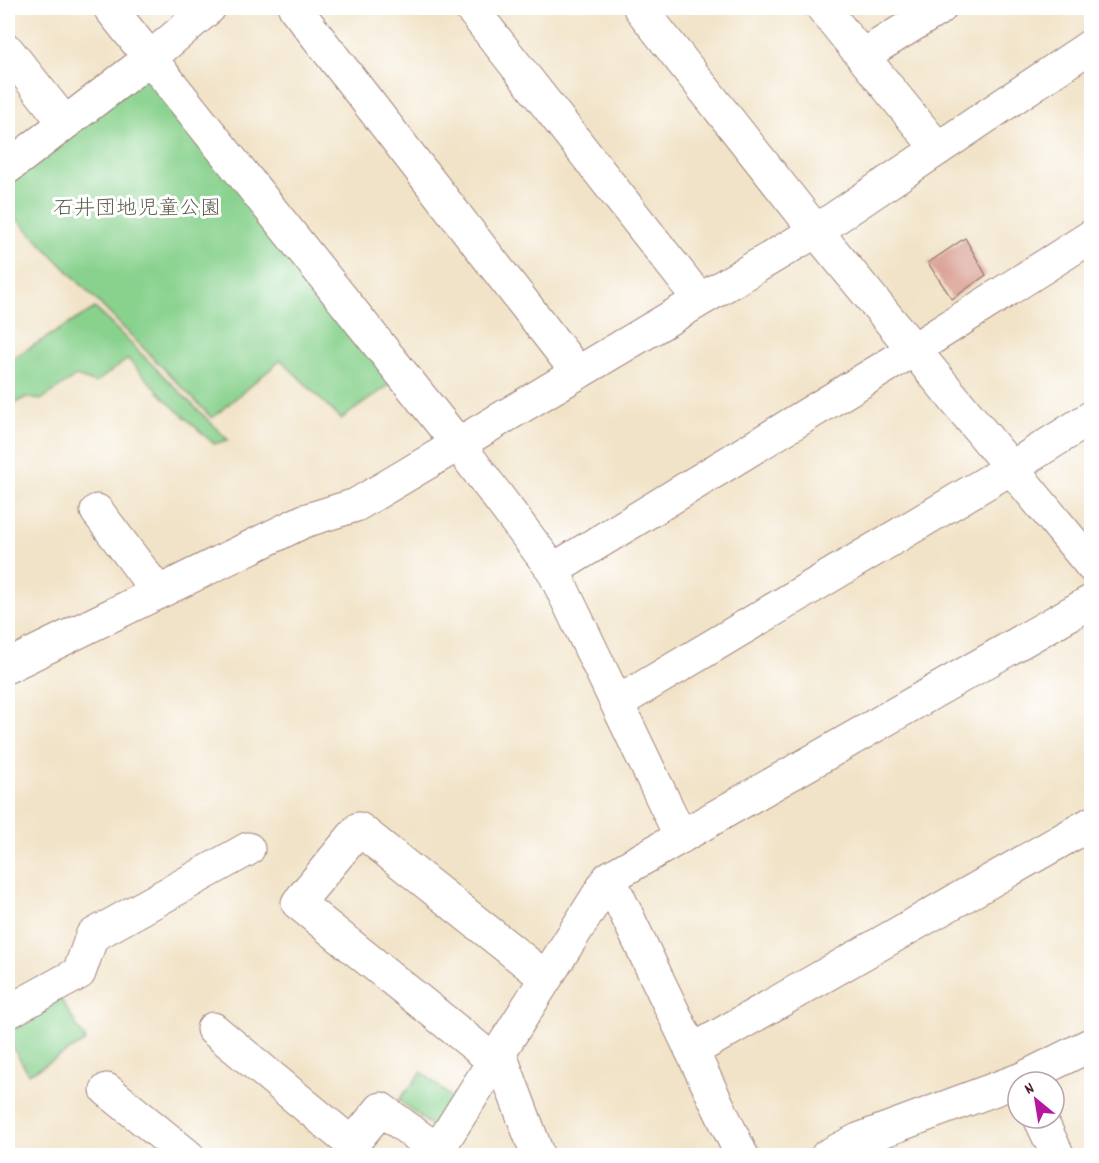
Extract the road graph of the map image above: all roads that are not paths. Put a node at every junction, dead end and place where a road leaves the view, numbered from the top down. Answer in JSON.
{"nodes":[{"id":1,"x":110,"y":8,"type":"edge"},
{"id":2,"x":209,"y":8,"type":"edge"},
{"id":3,"x":295,"y":8,"type":"edge"},
{"id":4,"x":471,"y":8,"type":"edge"},
{"id":5,"x":640,"y":8,"type":"edge"},
{"id":6,"x":823,"y":8,"type":"edge"},
{"id":7,"x":940,"y":8,"type":"edge"},
{"id":8,"x":1092,"y":45,"type":"edge"},
{"id":9,"x":8,"y":51,"type":"edge"},
{"id":10,"x":862,"y":56,"type":"junction"},
{"id":11,"x":150,"y":58,"type":"junction"},
{"id":12,"x":65,"y":123,"type":"junction"},
{"id":13,"x":938,"y":148,"type":"junction"},
{"id":14,"x":11,"y":157,"type":"edge"},
{"id":15,"x":816,"y":231,"type":"junction"},
{"id":16,"x":1092,"y":236,"type":"edge"},
{"id":17,"x":700,"y":300,"type":"junction"},
{"id":18,"x":914,"y":350,"type":"junction"},
{"id":19,"x":579,"y":373,"type":"junction"},
{"id":20,"x":1092,"y":417,"type":"edge"},
{"id":21,"x":458,"y":444,"type":"junction"},
{"id":22,"x":1011,"y":468,"type":"junction"},
{"id":23,"x":97,"y":511,"type":"dead end"},
{"id":24,"x":1092,"y":567,"type":"edge"},
{"id":25,"x":553,"y":570,"type":"junction"},
{"id":26,"x":158,"y":592,"type":"junction"},
{"id":27,"x":1092,"y":601,"type":"edge"},
{"id":28,"x":8,"y":666,"type":"edge"},
{"id":29,"x":617,"y":703,"type":"junction"},
{"id":30,"x":1092,"y":823,"type":"edge"},
{"id":31,"x":681,"y":837,"type":"junction"},
{"id":32,"x":248,"y":849,"type":"dead end"},
{"id":33,"x":609,"y":878,"type":"junction"},
{"id":34,"x":546,"y":978,"type":"junction"},
{"id":35,"x":8,"y":1012,"type":"edge"},
{"id":36,"x":213,"y":1029,"type":"dead end"},
{"id":37,"x":1092,"y":1044,"type":"edge"},
{"id":38,"x":692,"y":1051,"type":"junction"},
{"id":39,"x":496,"y":1057,"type":"junction"},
{"id":40,"x":1043,"y":1070,"type":"edge"},
{"id":41,"x":1006,"y":1087,"type":"edge"},
{"id":42,"x":107,"y":1090,"type":"dead end"},
{"id":43,"x":1046,"y":1130,"type":"edge"},
{"id":44,"x":435,"y":1153,"type":"edge"},
{"id":45,"x":188,"y":1155,"type":"edge"},
{"id":46,"x":538,"y":1155,"type":"edge"},
{"id":47,"x":742,"y":1155,"type":"edge"},
{"id":48,"x":827,"y":1155,"type":"edge"},
{"id":49,"x":1058,"y":1155,"type":"edge"}],
"edges":[{"from":1,"to":11,"type":"street"},
{"from":2,"to":11,"type":"street"},
{"from":3,"to":19,"type":"street"},
{"from":4,"to":17,"type":"street"},
{"from":5,"to":15,"type":"street"},
{"from":6,"to":10,"type":"street"},
{"from":7,"to":10,"type":"street"},
{"from":8,"to":13,"type":"street"},
{"from":9,"to":12,"type":"street"},
{"from":10,"to":13,"type":"street"},
{"from":11,"to":12,"type":"street"},
{"from":11,"to":21,"type":"street"},
{"from":12,"to":14,"type":"street"},
{"from":13,"to":15,"type":"street"},
{"from":15,"to":17,"type":"street"},
{"from":15,"to":18,"type":"street"},
{"from":16,"to":18,"type":"street"},
{"from":17,"to":19,"type":"street"},
{"from":18,"to":22,"type":"street"},
{"from":18,"to":25,"type":"street"},
{"from":19,"to":21,"type":"street"},
{"from":20,"to":22,"type":"street"},
{"from":21,"to":25,"type":"street"},
{"from":21,"to":26,"type":"street"},
{"from":22,"to":24,"type":"street"},
{"from":22,"to":29,"type":"street"},
{"from":23,"to":26,"type":"street"},
{"from":25,"to":29,"type":"street"},
{"from":26,"to":28,"type":"street"},
{"from":27,"to":31,"type":"street"},
{"from":29,"to":31,"type":"street"},
{"from":30,"to":38,"type":"street"},
{"from":31,"to":33,"type":"street"},
{"from":32,"to":35,"type":"street"},
{"from":33,"to":34,"type":"street"},
{"from":33,"to":38,"type":"street"},
{"from":34,"to":39,"type":"street"},
{"from":34,"to":39,"type":"street"},
{"from":36,"to":44,"type":"street"},
{"from":37,"to":40,"type":"street"},
{"from":38,"to":47,"type":"street"},
{"from":39,"to":44,"type":"street"},
{"from":39,"to":46,"type":"street"},
{"from":41,"to":48,"type":"street"},
{"from":42,"to":45,"type":"street"},
{"from":43,"to":49,"type":"street"}]}
